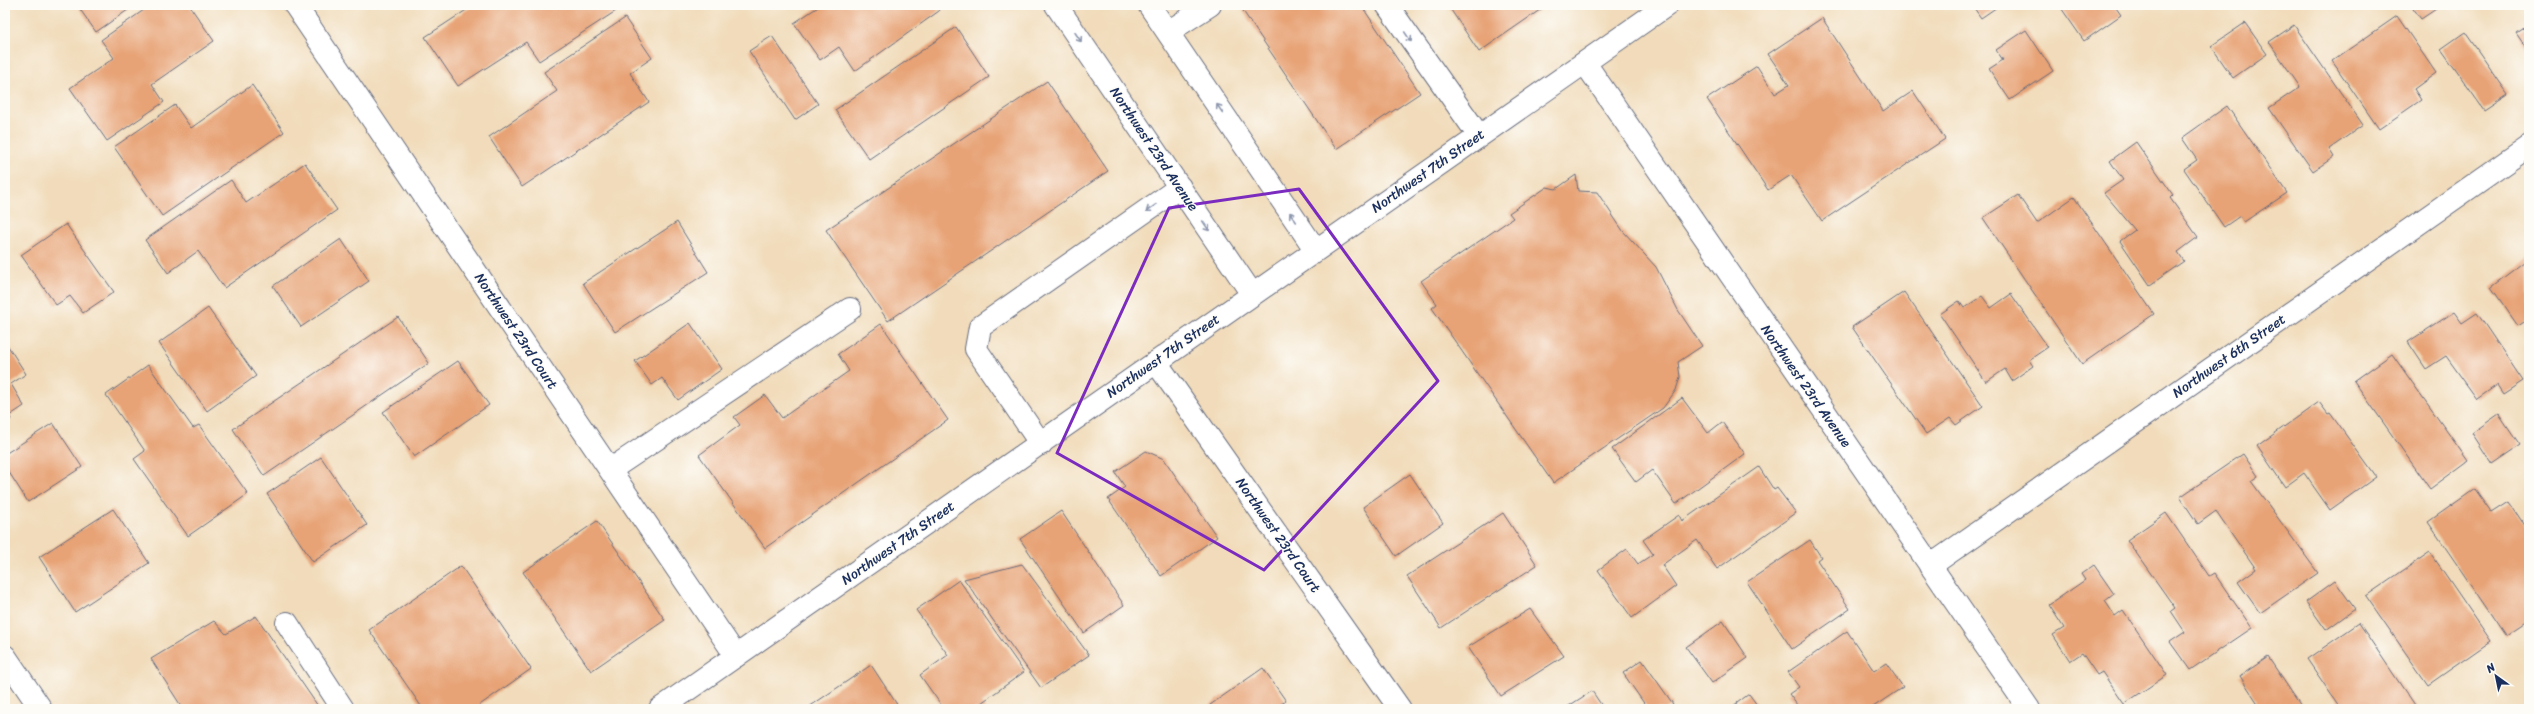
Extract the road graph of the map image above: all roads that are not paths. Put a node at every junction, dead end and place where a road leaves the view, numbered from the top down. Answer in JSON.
{"nodes":[{"id":1,"x":296,"y":5,"type":"edge"},
{"id":2,"x":1056,"y":5,"type":"edge"},
{"id":3,"x":1149,"y":5,"type":"edge"},
{"id":4,"x":1210,"y":5,"type":"edge"},
{"id":5,"x":1387,"y":5,"type":"edge"},
{"id":6,"x":1667,"y":5,"type":"edge"},
{"id":7,"x":1168,"y":32,"type":"junction"},
{"id":8,"x":1585,"y":63,"type":"junction"},
{"id":9,"x":1479,"y":136,"type":"junction"},
{"id":10,"x":2529,"y":146,"type":"edge"},
{"id":11,"x":1180,"y":187,"type":"junction"},
{"id":12,"x":1315,"y":249,"type":"junction"},
{"id":13,"x":1252,"y":294,"type":"junction"},
{"id":14,"x":850,"y":309,"type":"dead end"},
{"id":15,"x":1156,"y":362,"type":"junction"},
{"id":16,"x":1041,"y":444,"type":"junction"},
{"id":17,"x":610,"y":470,"type":"junction"},
{"id":18,"x":1930,"y":566,"type":"junction"},
{"id":19,"x":287,"y":623,"type":"dead end"},
{"id":20,"x":5,"y":656,"type":"edge"},
{"id":21,"x":736,"y":656,"type":"junction"},
{"id":22,"x":41,"y":709,"type":"edge"},
{"id":23,"x":343,"y":709,"type":"edge"},
{"id":24,"x":660,"y":709,"type":"edge"},
{"id":25,"x":1400,"y":709,"type":"edge"},
{"id":26,"x":2029,"y":709,"type":"edge"}],
"edges":[{"from":1,"to":17,"type":"street","name":"Northwest 23rd Court"},
{"from":2,"to":11,"type":"street","name":"Northwest 23rd Avenue","one_way":true},
{"from":3,"to":7,"type":"street"},
{"from":4,"to":7,"type":"street"},
{"from":5,"to":9,"type":"street","one_way":true},
{"from":6,"to":8,"type":"street","name":"Northwest 7th Street"},
{"from":12,"to":7,"type":"street","one_way":true},
{"from":8,"to":9,"type":"street","name":"Northwest 7th Street"},
{"from":8,"to":18,"type":"street","name":"Northwest 23rd Avenue"},
{"from":9,"to":12,"type":"street","name":"Northwest 7th Street"},
{"from":10,"to":18,"type":"street","name":"Northwest 6th Street"},
{"from":11,"to":13,"type":"street","name":"Northwest 23rd Avenue","one_way":true},
{"from":11,"to":16,"type":"street","one_way":true},
{"from":12,"to":13,"type":"street","name":"Northwest 7th Street"},
{"from":13,"to":15,"type":"street","name":"Northwest 7th Street"},
{"from":14,"to":17,"type":"street"},
{"from":15,"to":16,"type":"street","name":"Northwest 7th Street"},
{"from":15,"to":25,"type":"street","name":"Northwest 23rd Court"},
{"from":16,"to":21,"type":"street","name":"Northwest 7th Street"},
{"from":17,"to":21,"type":"street","name":"Northwest 23rd Court"},
{"from":18,"to":26,"type":"street","name":"Northwest 23rd Avenue"},
{"from":19,"to":23,"type":"street"},
{"from":20,"to":22,"type":"street"},
{"from":21,"to":24,"type":"street","name":"Northwest 7th Street"}]}
